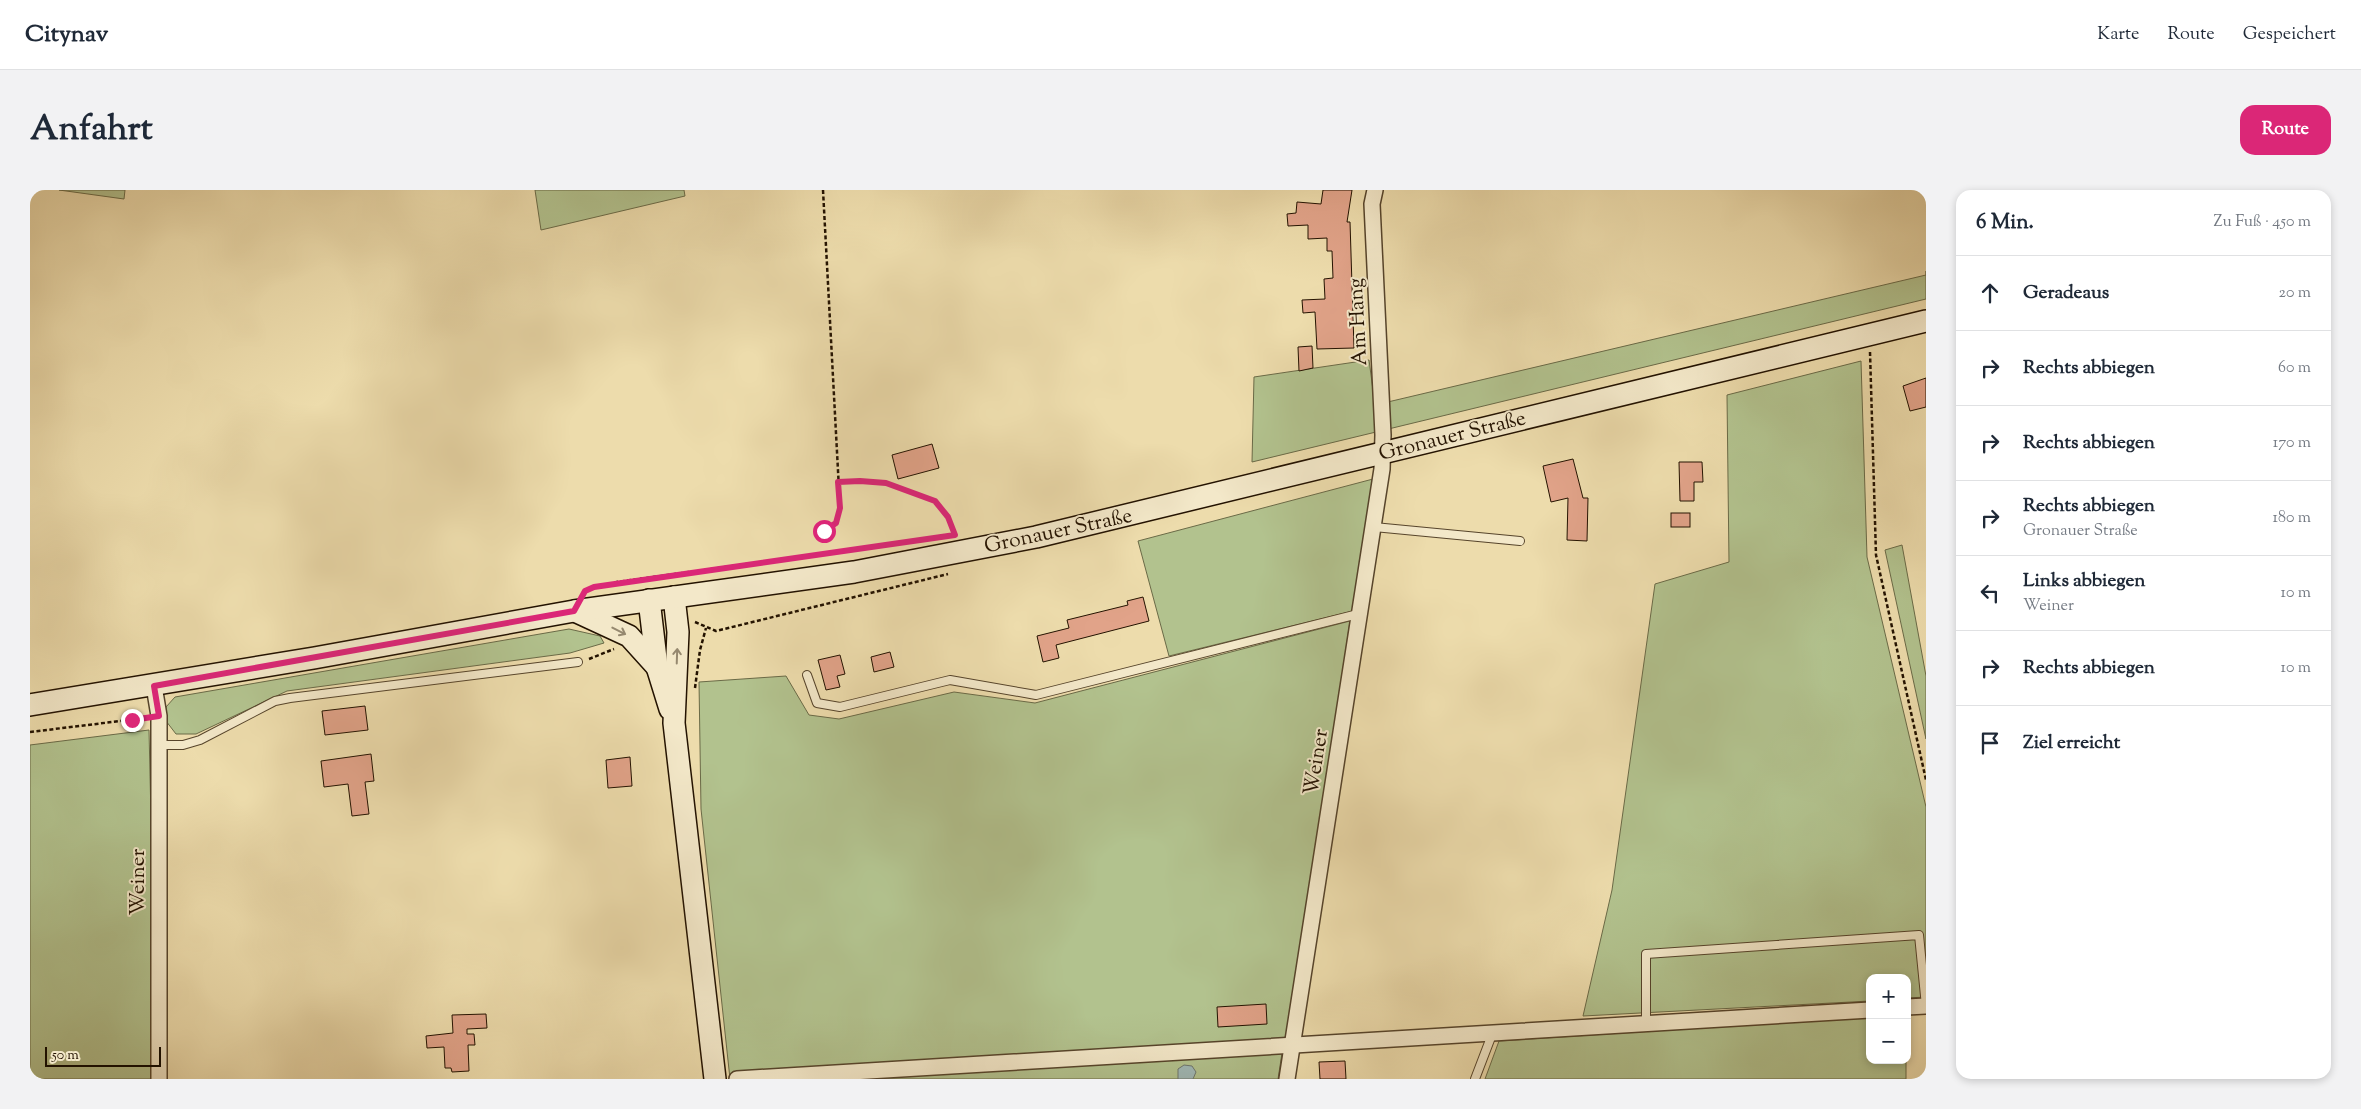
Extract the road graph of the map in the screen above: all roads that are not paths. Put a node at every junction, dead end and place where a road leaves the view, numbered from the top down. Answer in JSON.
{"nodes":[{"id":1,"x":1375,"y":190,"type":"edge"},
{"id":2,"x":1926,"y":322,"type":"edge"},
{"id":3,"x":1383,"y":452,"type":"junction"},
{"id":4,"x":1374,"y":527,"type":"junction"},
{"id":5,"x":1520,"y":541,"type":"dead end"},
{"id":6,"x":674,"y":597,"type":"junction"},
{"id":7,"x":649,"y":600,"type":"junction"},
{"id":8,"x":574,"y":611,"type":"junction"},
{"id":9,"x":1358,"y":614,"type":"junction"},
{"id":10,"x":578,"y":662,"type":"dead end"},
{"id":11,"x":657,"y":668,"type":"junction"},
{"id":12,"x":807,"y":675,"type":"dead end"},
{"id":13,"x":154,"y":686,"type":"junction"},
{"id":14,"x":30,"y":705,"type":"edge"},
{"id":15,"x":674,"y":723,"type":"junction"},
{"id":16,"x":158,"y":744,"type":"junction"},
{"id":17,"x":1926,"y":1006,"type":"edge"},
{"id":18,"x":1911,"y":1007,"type":"edge"},
{"id":19,"x":1866,"y":1010,"type":"edge"},
{"id":20,"x":1646,"y":1023,"type":"junction"},
{"id":21,"x":1493,"y":1032,"type":"junction"},
{"id":22,"x":1294,"y":1044,"type":"junction"},
{"id":23,"x":159,"y":1079,"type":"edge"},
{"id":24,"x":715,"y":1079,"type":"edge"},
{"id":25,"x":737,"y":1079,"type":"edge"},
{"id":26,"x":1287,"y":1079,"type":"edge"},
{"id":27,"x":1474,"y":1079,"type":"edge"}],
"edges":[{"from":1,"to":3,"type":"street","name":"Am Hang"},
{"from":2,"to":3,"type":"main road","name":"Gronauer Straße"},
{"from":3,"to":4,"type":"street","name":"Weiner"},
{"from":3,"to":6,"type":"main road","name":"Gronauer Straße"},
{"from":4,"to":5,"type":"lane"},
{"from":4,"to":9,"type":"street","name":"Weiner"},
{"from":6,"to":7,"type":"main road","name":"Gronauer Straße"},
{"from":15,"to":6,"type":"main road","one_way":true},
{"from":7,"to":8,"type":"main road","name":"Gronauer Straße"},
{"from":7,"to":11,"type":"main road"},
{"from":8,"to":11,"type":"main road","one_way":true},
{"from":8,"to":13,"type":"main road","name":"Gronauer Straße"},
{"from":9,"to":12,"type":"lane"},
{"from":9,"to":22,"type":"street","name":"Weiner"},
{"from":10,"to":16,"type":"lane"},
{"from":11,"to":15,"type":"main road"},
{"from":13,"to":14,"type":"main road","name":"Gronauer Straße"},
{"from":13,"to":16,"type":"street","name":"Weiner"},
{"from":15,"to":24,"type":"main road"},
{"from":16,"to":23,"type":"street","name":"Weiner"},
{"from":17,"to":18,"type":"street"},
{"from":17,"to":20,"type":"lane"},
{"from":19,"to":20,"type":"street"},
{"from":20,"to":21,"type":"street"},
{"from":21,"to":22,"type":"street"},
{"from":21,"to":27,"type":"lane"},
{"from":22,"to":25,"type":"street"},
{"from":22,"to":26,"type":"street","name":"Weiner"}]}
